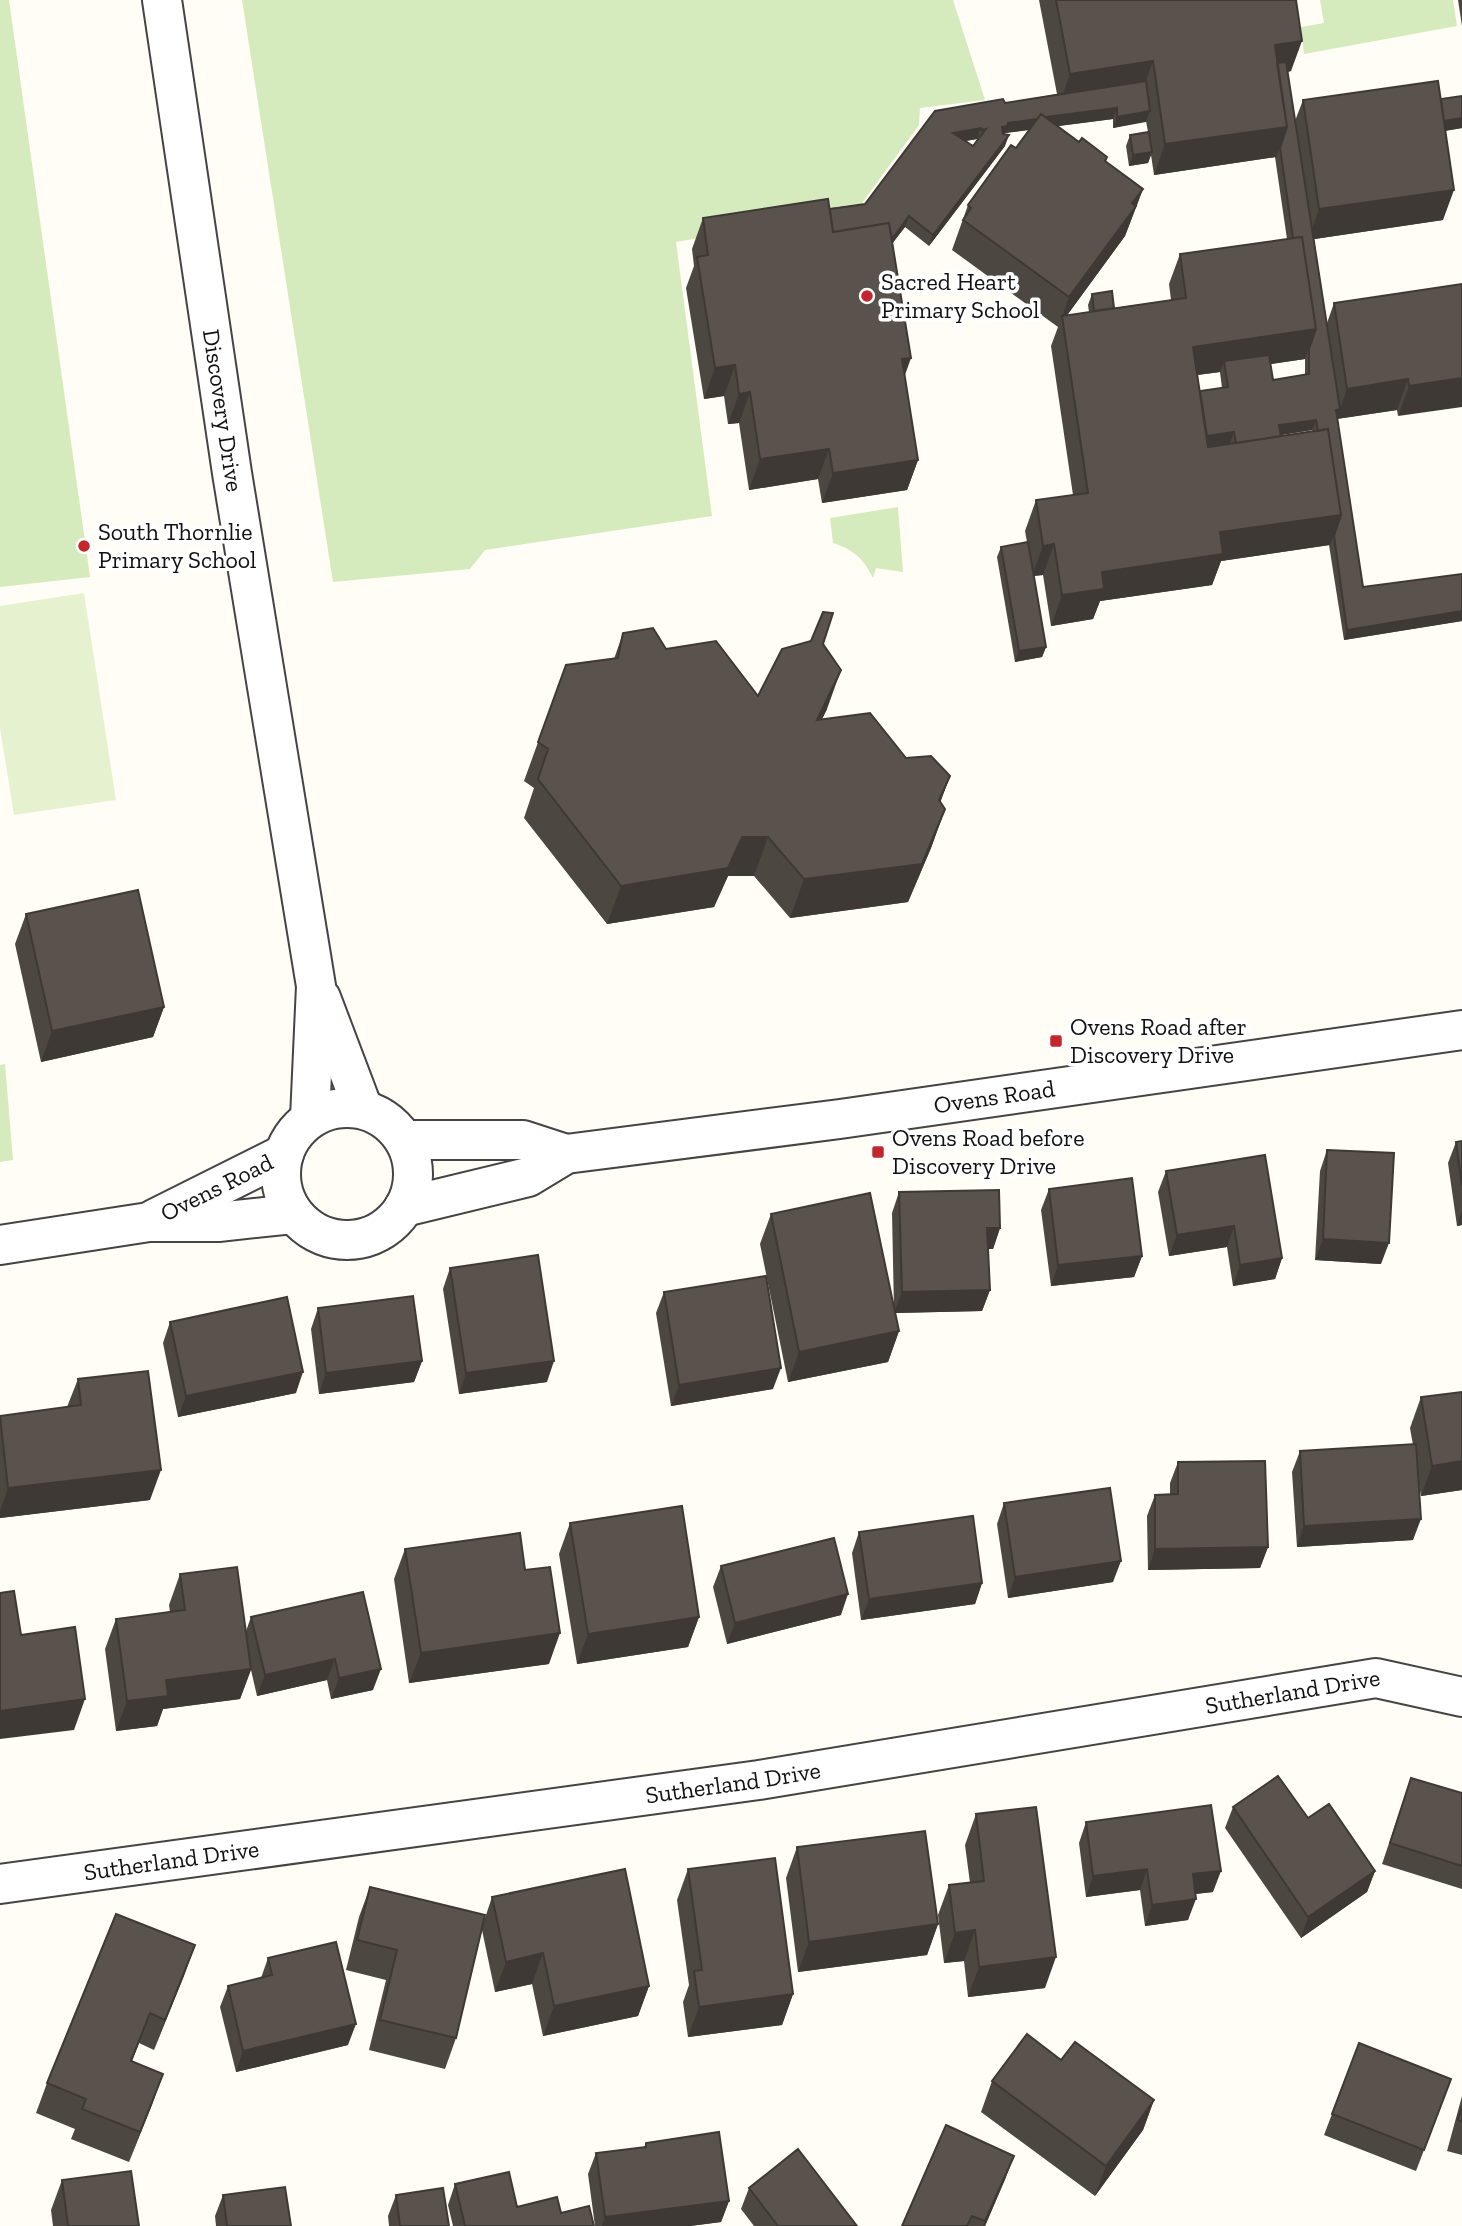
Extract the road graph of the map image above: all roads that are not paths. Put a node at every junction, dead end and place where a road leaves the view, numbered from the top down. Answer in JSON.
{"nodes":[{"id":1,"x":162,"y":0,"type":"edge"},
{"id":2,"x":316,"y":986,"type":"junction"},
{"id":3,"x":1462,"y":1030,"type":"edge"},
{"id":4,"x":363,"y":1110,"type":"junction"},
{"id":5,"x":310,"y":1118,"type":"junction"},
{"id":6,"x":404,"y":1140,"type":"junction"},
{"id":7,"x":284,"y":1154,"type":"junction"},
{"id":8,"x":566,"y":1154,"type":"junction"},
{"id":9,"x":404,"y":1207,"type":"junction"},
{"id":10,"x":293,"y":1214,"type":"junction"},
{"id":11,"x":149,"y":1222,"type":"junction"},
{"id":12,"x":0,"y":1245,"type":"edge"},
{"id":13,"x":1462,"y":1697,"type":"edge"},
{"id":14,"x":0,"y":1884,"type":"edge"}],
"edges":[{"from":1,"to":2,"type":"street","name":"Discovery Drive"},
{"from":2,"to":4,"type":"street","name":"Discovery Drive"},
{"from":2,"to":5,"type":"street","name":"Discovery Drive"},
{"from":3,"to":8,"type":"street","name":"Ovens Road"},
{"from":4,"to":5,"type":"street"},
{"from":4,"to":6,"type":"street"},
{"from":5,"to":7,"type":"street","name":"Ovens Road"},
{"from":6,"to":8,"type":"street","name":"Ovens Road"},
{"from":6,"to":9,"type":"street"},
{"from":7,"to":10,"type":"street","name":"Ovens Road"},
{"from":7,"to":11,"type":"street","name":"Ovens Road"},
{"from":8,"to":9,"type":"street","name":"Ovens Road"},
{"from":9,"to":10,"type":"street"},
{"from":10,"to":11,"type":"street","name":"Ovens Road"},
{"from":11,"to":12,"type":"street","name":"Ovens Road"},
{"from":13,"to":14,"type":"street","name":"Sutherland Drive"}]}
